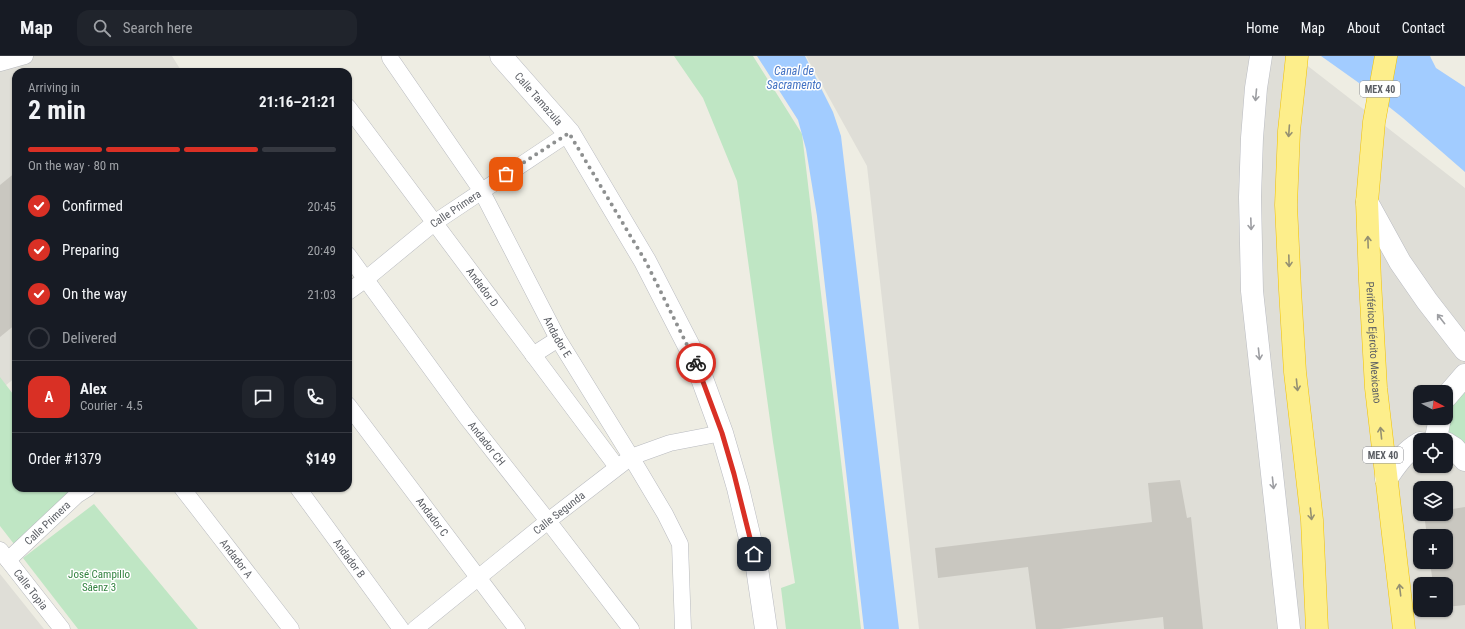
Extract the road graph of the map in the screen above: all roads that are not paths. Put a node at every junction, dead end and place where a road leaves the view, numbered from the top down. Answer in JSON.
{"nodes":[{"id":1,"x":25,"y":56,"type":"edge"},
{"id":2,"x":501,"y":56,"type":"edge"},
{"id":3,"x":1262,"y":56,"type":"edge"},
{"id":4,"x":1386,"y":56,"type":"edge"},
{"id":5,"x":390,"y":58,"type":"dead end"},
{"id":6,"x":1296,"y":60,"type":"edge"},
{"id":7,"x":0,"y":63,"type":"edge"},
{"id":8,"x":352,"y":112,"type":"edge"},
{"id":9,"x":569,"y":133,"type":"junction"},
{"id":10,"x":481,"y":190,"type":"junction"},
{"id":11,"x":1367,"y":202,"type":"junction"},
{"id":12,"x":434,"y":223,"type":"junction"},
{"id":13,"x":352,"y":260,"type":"edge"},
{"id":14,"x":366,"y":279,"type":"junction"},
{"id":15,"x":352,"y":289,"type":"edge"},
{"id":16,"x":558,"y":339,"type":"junction"},
{"id":17,"x":1465,"y":350,"type":"edge"},
{"id":18,"x":533,"y":355,"type":"junction"},
{"id":19,"x":1465,"y":375,"type":"edge"},
{"id":20,"x":1453,"y":389,"type":"edge"},
{"id":21,"x":352,"y":410,"type":"edge"},
{"id":22,"x":722,"y":433,"type":"junction"},
{"id":23,"x":1453,"y":447,"type":"edge"},
{"id":24,"x":1413,"y":448,"type":"edge"},
{"id":25,"x":631,"y":457,"type":"junction"},
{"id":26,"x":1465,"y":460,"type":"edge"},
{"id":27,"x":617,"y":467,"type":"junction"},
{"id":28,"x":1386,"y":479,"type":"junction"},
{"id":29,"x":82,"y":492,"type":"edge"},
{"id":30,"x":185,"y":492,"type":"edge"},
{"id":31,"x":301,"y":492,"type":"edge"},
{"id":32,"x":548,"y":521,"type":"junction"},
{"id":33,"x":4,"y":555,"type":"edge"},
{"id":34,"x":479,"y":577,"type":"junction"},
{"id":35,"x":62,"y":629,"type":"edge"},
{"id":36,"x":291,"y":629,"type":"edge"},
{"id":37,"x":401,"y":629,"type":"edge"},
{"id":38,"x":415,"y":629,"type":"edge"},
{"id":39,"x":517,"y":629,"type":"edge"},
{"id":40,"x":631,"y":629,"type":"edge"},
{"id":41,"x":683,"y":629,"type":"edge"},
{"id":42,"x":766,"y":629,"type":"edge"},
{"id":43,"x":1289,"y":629,"type":"edge"},
{"id":44,"x":1317,"y":629,"type":"edge"},
{"id":45,"x":1404,"y":629,"type":"edge"}],
"edges":[{"from":1,"to":7,"type":"street"},
{"from":2,"to":9,"type":"street","name":"Calle Tamazula"},
{"from":3,"to":43,"type":"street","one_way":true},
{"from":4,"to":11,"type":"highway","name":"Periférico Ejército Mexicano","number":"MEX 40"},
{"from":5,"to":10,"type":"street","name":"Andador E"},
{"from":6,"to":44,"type":"highway","one_way":true},
{"from":8,"to":12,"type":"street","name":"Andador D"},
{"from":9,"to":10,"type":"street","name":"Calle Primera"},
{"from":9,"to":22,"type":"street","name":"Calle Tamazula"},
{"from":10,"to":12,"type":"street","name":"Calle Primera"},
{"from":10,"to":16,"type":"street","name":"Andador E"},
{"from":17,"to":11,"type":"street","one_way":true},
{"from":28,"to":11,"type":"highway","name":"Periférico Ejército Mexicano","number":"MEX 40","one_way":true},
{"from":12,"to":14,"type":"street","name":"Calle Primera"},
{"from":12,"to":18,"type":"street","name":"Andador D"},
{"from":13,"to":14,"type":"street","name":"Andador CH"},
{"from":14,"to":15,"type":"street","name":"Calle Primera"},
{"from":14,"to":32,"type":"street","name":"Andador CH"},
{"from":16,"to":18,"type":"street"},
{"from":16,"to":25,"type":"street","name":"Andador E"},
{"from":18,"to":27,"type":"street","name":"Andador D"},
{"from":19,"to":20,"type":"street"},
{"from":21,"to":34,"type":"street","name":"Andador C"},
{"from":22,"to":25,"type":"street","name":"Calle Segunda"},
{"from":22,"to":42,"type":"street","name":"Calle Tamazula"},
{"from":23,"to":26,"type":"street"},
{"from":24,"to":28,"type":"street"},
{"from":25,"to":27,"type":"street","name":"Calle Segunda"},
{"from":25,"to":41,"type":"street","name":"Andador E"},
{"from":27,"to":32,"type":"street","name":"Calle Segunda"},
{"from":45,"to":28,"type":"highway","name":"Periférico Ejército Mexicano","number":"MEX 40","one_way":true},
{"from":29,"to":33,"type":"street","name":"Calle Primera"},
{"from":30,"to":36,"type":"street","name":"Andador A"},
{"from":31,"to":37,"type":"street","name":"Andador B"},
{"from":32,"to":34,"type":"street","name":"Calle Segunda"},
{"from":32,"to":40,"type":"street","name":"Andador CH"},
{"from":33,"to":35,"type":"street","name":"Calle Topia"},
{"from":34,"to":38,"type":"street","name":"Calle Segunda"},
{"from":34,"to":39,"type":"street","name":"Andador C"}]}
